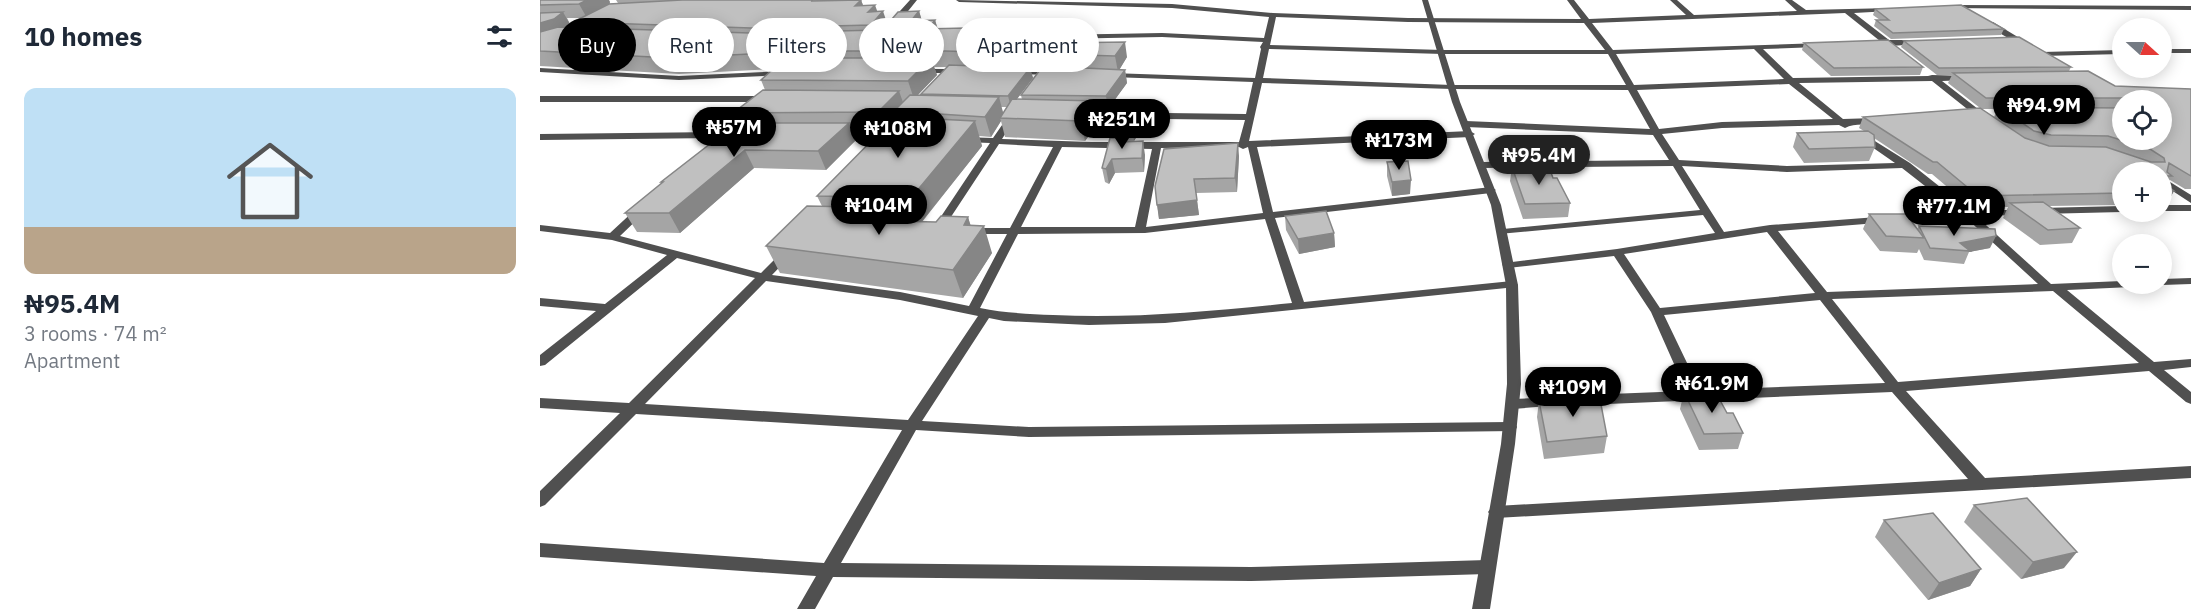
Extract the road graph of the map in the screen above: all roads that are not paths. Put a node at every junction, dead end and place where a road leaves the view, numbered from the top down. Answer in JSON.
{"nodes":[{"id":1,"x":914,"y":0,"type":"edge"},
{"id":2,"x":959,"y":0,"type":"edge"},
{"id":3,"x":1425,"y":0,"type":"edge"},
{"id":4,"x":1570,"y":0,"type":"edge"},
{"id":5,"x":1673,"y":0,"type":"edge"},
{"id":6,"x":1788,"y":0,"type":"edge"},
{"id":7,"x":1870,"y":0,"type":"edge"},
{"id":8,"x":1948,"y":0,"type":"edge"},
{"id":9,"x":2161,"y":0,"type":"edge"},
{"id":10,"x":1960,"y":7,"type":"junction"},
{"id":11,"x":1938,"y":8,"type":"edge"},
{"id":12,"x":2179,"y":8,"type":"junction"},
{"id":13,"x":2191,"y":8,"type":"edge"},
{"id":14,"x":1883,"y":9,"type":"junction"},
{"id":15,"x":1894,"y":9,"type":"edge"},
{"id":16,"x":1846,"y":10,"type":"junction"},
{"id":17,"x":1805,"y":13,"type":"junction"},
{"id":18,"x":1273,"y":15,"type":"junction"},
{"id":19,"x":2191,"y":15,"type":"edge"},
{"id":20,"x":898,"y":18,"type":"edge"},
{"id":21,"x":1694,"y":18,"type":"junction"},
{"id":22,"x":1431,"y":20,"type":"junction"},
{"id":23,"x":1588,"y":21,"type":"junction"},
{"id":24,"x":1099,"y":36,"type":"edge"},
{"id":25,"x":1992,"y":39,"type":"edge"},
{"id":26,"x":2015,"y":39,"type":"junction"},
{"id":27,"x":1934,"y":41,"type":"edge"},
{"id":28,"x":1888,"y":43,"type":"junction"},
{"id":29,"x":1265,"y":44,"type":"junction"},
{"id":30,"x":1866,"y":44,"type":"edge"},
{"id":31,"x":1833,"y":45,"type":"edge"},
{"id":32,"x":1756,"y":47,"type":"junction"},
{"id":33,"x":1897,"y":50,"type":"edge"},
{"id":34,"x":2172,"y":51,"type":"edge"},
{"id":35,"x":2191,"y":51,"type":"edge"},
{"id":36,"x":1443,"y":52,"type":"junction"},
{"id":37,"x":1611,"y":52,"type":"junction"},
{"id":38,"x":2112,"y":52,"type":"edge"},
{"id":39,"x":2042,"y":54,"type":"junction"},
{"id":40,"x":2063,"y":65,"type":"edge"},
{"id":41,"x":540,"y":70,"type":"edge"},
{"id":42,"x":944,"y":71,"type":"edge"},
{"id":43,"x":949,"y":71,"type":"junction"},
{"id":44,"x":956,"y":71,"type":"edge"},
{"id":45,"x":1925,"y":71,"type":"edge"},
{"id":46,"x":1000,"y":72,"type":"edge"},
{"id":47,"x":1068,"y":73,"type":"edge"},
{"id":48,"x":1103,"y":75,"type":"edge"},
{"id":49,"x":1934,"y":78,"type":"junction"},
{"id":50,"x":1980,"y":78,"type":"edge"},
{"id":51,"x":942,"y":79,"type":"edge"},
{"id":52,"x":1258,"y":80,"type":"junction"},
{"id":53,"x":1791,"y":81,"type":"junction"},
{"id":54,"x":1452,"y":87,"type":"junction"},
{"id":55,"x":1633,"y":88,"type":"junction"},
{"id":56,"x":764,"y":96,"type":"junction"},
{"id":57,"x":540,"y":99,"type":"edge"},
{"id":58,"x":1016,"y":110,"type":"junction"},
{"id":59,"x":1003,"y":112,"type":"edge"},
{"id":60,"x":1989,"y":113,"type":"edge"},
{"id":61,"x":1026,"y":114,"type":"edge"},
{"id":62,"x":1073,"y":114,"type":"edge"},
{"id":63,"x":1978,"y":114,"type":"junction"},
{"id":64,"x":1967,"y":115,"type":"edge"},
{"id":65,"x":1248,"y":117,"type":"junction"},
{"id":66,"x":1888,"y":120,"type":"edge"},
{"id":67,"x":1843,"y":124,"type":"junction"},
{"id":68,"x":1997,"y":126,"type":"edge"},
{"id":69,"x":1468,"y":129,"type":"junction"},
{"id":70,"x":1656,"y":132,"type":"junction"},
{"id":71,"x":722,"y":135,"type":"junction"},
{"id":72,"x":744,"y":135,"type":"edge"},
{"id":73,"x":832,"y":135,"type":"edge"},
{"id":74,"x":908,"y":135,"type":"edge"},
{"id":75,"x":540,"y":136,"type":"edge"},
{"id":76,"x":952,"y":138,"type":"edge"},
{"id":77,"x":714,"y":142,"type":"edge"},
{"id":78,"x":996,"y":142,"type":"junction"},
{"id":79,"x":1058,"y":145,"type":"junction"},
{"id":80,"x":1247,"y":146,"type":"junction"},
{"id":81,"x":1157,"y":147,"type":"junction"},
{"id":82,"x":1676,"y":163,"type":"junction"},
{"id":83,"x":1482,"y":165,"type":"junction"},
{"id":84,"x":1907,"y":165,"type":"junction"},
{"id":85,"x":2172,"y":187,"type":"edge"},
{"id":86,"x":1491,"y":190,"type":"junction"},
{"id":87,"x":2191,"y":200,"type":"edge"},
{"id":88,"x":646,"y":205,"type":"edge"},
{"id":89,"x":2172,"y":208,"type":"edge"},
{"id":90,"x":2191,"y":208,"type":"edge"},
{"id":91,"x":2112,"y":209,"type":"edge"},
{"id":92,"x":1707,"y":213,"type":"junction"},
{"id":93,"x":1967,"y":213,"type":"junction"},
{"id":94,"x":1269,"y":216,"type":"junction"},
{"id":95,"x":540,"y":228,"type":"edge"},
{"id":96,"x":1770,"y":228,"type":"junction"},
{"id":97,"x":1140,"y":230,"type":"junction"},
{"id":98,"x":1016,"y":232,"type":"junction"},
{"id":99,"x":1503,"y":232,"type":"junction"},
{"id":100,"x":1721,"y":235,"type":"junction"},
{"id":101,"x":612,"y":237,"type":"junction"},
{"id":102,"x":795,"y":244,"type":"edge"},
{"id":103,"x":1617,"y":252,"type":"junction"},
{"id":104,"x":675,"y":254,"type":"junction"},
{"id":105,"x":1508,"y":265,"type":"junction"},
{"id":106,"x":764,"y":277,"type":"junction"},
{"id":107,"x":2191,"y":281,"type":"edge"},
{"id":108,"x":2172,"y":282,"type":"edge"},
{"id":109,"x":1512,"y":285,"type":"junction"},
{"id":110,"x":2112,"y":285,"type":"edge"},
{"id":111,"x":2052,"y":287,"type":"junction"},
{"id":112,"x":1826,"y":296,"type":"junction"},
{"id":113,"x":540,"y":302,"type":"edge"},
{"id":114,"x":1299,"y":306,"type":"junction"},
{"id":115,"x":608,"y":308,"type":"junction"},
{"id":116,"x":979,"y":312,"type":"junction"},
{"id":117,"x":1657,"y":312,"type":"junction"},
{"id":118,"x":540,"y":362,"type":"edge"},
{"id":119,"x":2191,"y":363,"type":"edge"},
{"id":120,"x":2152,"y":366,"type":"junction"},
{"id":121,"x":1895,"y":387,"type":"junction"},
{"id":122,"x":1695,"y":395,"type":"junction"},
{"id":123,"x":2191,"y":399,"type":"edge"},
{"id":124,"x":540,"y":403,"type":"edge"},
{"id":125,"x":1512,"y":404,"type":"junction"},
{"id":126,"x":633,"y":407,"type":"junction"},
{"id":127,"x":912,"y":425,"type":"junction"},
{"id":128,"x":1510,"y":427,"type":"junction"},
{"id":129,"x":2191,"y":472,"type":"edge"},
{"id":130,"x":1981,"y":484,"type":"junction"},
{"id":131,"x":540,"y":501,"type":"edge"},
{"id":132,"x":1496,"y":512,"type":"junction"},
{"id":133,"x":540,"y":550,"type":"edge"},
{"id":134,"x":1487,"y":567,"type":"junction"},
{"id":135,"x":827,"y":570,"type":"junction"},
{"id":136,"x":806,"y":609,"type":"edge"},
{"id":137,"x":1481,"y":609,"type":"edge"}],
"edges":[{"from":1,"to":20,"type":"street"},
{"from":2,"to":18,"type":"street"},
{"from":3,"to":22,"type":"street"},
{"from":4,"to":23,"type":"street"},
{"from":5,"to":21,"type":"street"},
{"from":6,"to":17,"type":"street"},
{"from":7,"to":14,"type":"street"},
{"from":8,"to":10,"type":"street"},
{"from":9,"to":12,"type":"street"},
{"from":10,"to":11,"type":"street"},
{"from":10,"to":12,"type":"street"},
{"from":10,"to":26,"type":"street"},
{"from":12,"to":13,"type":"street"},
{"from":12,"to":19,"type":"street"},
{"from":14,"to":15,"type":"street"},
{"from":14,"to":16,"type":"street"},
{"from":16,"to":17,"type":"street"},
{"from":16,"to":28,"type":"street"},
{"from":17,"to":21,"type":"street"},
{"from":18,"to":22,"type":"street"},
{"from":18,"to":29,"type":"street"},
{"from":21,"to":23,"type":"street"},
{"from":22,"to":23,"type":"street"},
{"from":22,"to":36,"type":"street"},
{"from":23,"to":37,"type":"street"},
{"from":24,"to":29,"type":"street"},
{"from":25,"to":26,"type":"street"},
{"from":26,"to":39,"type":"street"},
{"from":27,"to":28,"type":"street"},
{"from":28,"to":30,"type":"street"},
{"from":28,"to":33,"type":"street"},
{"from":29,"to":36,"type":"street"},
{"from":29,"to":52,"type":"street"},
{"from":31,"to":32,"type":"street"},
{"from":32,"to":37,"type":"street"},
{"from":32,"to":53,"type":"street"},
{"from":34,"to":35,"type":"street"},
{"from":36,"to":37,"type":"street"},
{"from":36,"to":54,"type":"street"},
{"from":37,"to":55,"type":"street"},
{"from":38,"to":39,"type":"street"},
{"from":39,"to":40,"type":"street"},
{"from":41,"to":56,"type":"street"},
{"from":42,"to":43,"type":"street"},
{"from":43,"to":44,"type":"street"},
{"from":43,"to":51,"type":"street"},
{"from":45,"to":49,"type":"street"},
{"from":46,"to":47,"type":"street"},
{"from":48,"to":52,"type":"street"},
{"from":49,"to":50,"type":"street"},
{"from":49,"to":53,"type":"street"},
{"from":49,"to":63,"type":"street"},
{"from":52,"to":54,"type":"street"},
{"from":52,"to":65,"type":"street"},
{"from":53,"to":55,"type":"street"},
{"from":53,"to":67,"type":"street"},
{"from":54,"to":55,"type":"street"},
{"from":54,"to":69,"type":"street"},
{"from":55,"to":70,"type":"street"},
{"from":56,"to":57,"type":"street"},
{"from":56,"to":71,"type":"street"},
{"from":58,"to":59,"type":"street"},
{"from":58,"to":61,"type":"street"},
{"from":58,"to":78,"type":"street"},
{"from":60,"to":63,"type":"street"},
{"from":62,"to":65,"type":"street"},
{"from":63,"to":64,"type":"street"},
{"from":63,"to":68,"type":"street"},
{"from":65,"to":80,"type":"street"},
{"from":66,"to":67,"type":"street"},
{"from":67,"to":70,"type":"street"},
{"from":67,"to":84,"type":"street"},
{"from":69,"to":70,"type":"street"},
{"from":69,"to":80,"type":"street"},
{"from":69,"to":83,"type":"street"},
{"from":70,"to":82,"type":"street"},
{"from":71,"to":72,"type":"street"},
{"from":71,"to":75,"type":"street"},
{"from":71,"to":77,"type":"street"},
{"from":73,"to":74,"type":"street"},
{"from":76,"to":78,"type":"street"},
{"from":78,"to":79,"type":"street"},
{"from":78,"to":98,"type":"street"},
{"from":79,"to":81,"type":"street"},
{"from":79,"to":98,"type":"street"},
{"from":80,"to":81,"type":"street"},
{"from":80,"to":94,"type":"street"},
{"from":81,"to":97,"type":"street"},
{"from":82,"to":83,"type":"street"},
{"from":82,"to":84,"type":"street"},
{"from":82,"to":92,"type":"street"},
{"from":83,"to":86,"type":"street"},
{"from":84,"to":93,"type":"street"},
{"from":85,"to":87,"type":"street"},
{"from":86,"to":94,"type":"street"},
{"from":86,"to":99,"type":"street"},
{"from":88,"to":101,"type":"street"},
{"from":89,"to":90,"type":"street"},
{"from":91,"to":93,"type":"street"},
{"from":92,"to":99,"type":"street"},
{"from":92,"to":100,"type":"street"},
{"from":93,"to":96,"type":"street"},
{"from":93,"to":111,"type":"street"},
{"from":94,"to":97,"type":"street"},
{"from":94,"to":114,"type":"street"},
{"from":95,"to":101,"type":"street"},
{"from":96,"to":100,"type":"street"},
{"from":96,"to":112,"type":"street"},
{"from":97,"to":98,"type":"street"},
{"from":98,"to":116,"type":"street"},
{"from":99,"to":105,"type":"street"},
{"from":100,"to":103,"type":"street"},
{"from":101,"to":104,"type":"street"},
{"from":102,"to":106,"type":"street"},
{"from":103,"to":105,"type":"street"},
{"from":103,"to":117,"type":"street"},
{"from":104,"to":106,"type":"street"},
{"from":104,"to":115,"type":"street"},
{"from":105,"to":109,"type":"street"},
{"from":106,"to":116,"type":"street"},
{"from":106,"to":126,"type":"street"},
{"from":107,"to":108,"type":"street"},
{"from":109,"to":114,"type":"street"},
{"from":109,"to":125,"type":"street"},
{"from":110,"to":111,"type":"street"},
{"from":111,"to":112,"type":"street"},
{"from":111,"to":120,"type":"street"},
{"from":112,"to":117,"type":"street"},
{"from":112,"to":121,"type":"street"},
{"from":113,"to":115,"type":"street"},
{"from":114,"to":116,"type":"street"},
{"from":115,"to":118,"type":"street"},
{"from":116,"to":127,"type":"street"},
{"from":117,"to":122,"type":"street"},
{"from":119,"to":120,"type":"street"},
{"from":120,"to":121,"type":"street"},
{"from":120,"to":123,"type":"street"},
{"from":121,"to":122,"type":"street"},
{"from":121,"to":130,"type":"street"},
{"from":122,"to":125,"type":"street"},
{"from":124,"to":126,"type":"street"},
{"from":125,"to":128,"type":"street"},
{"from":126,"to":127,"type":"street"},
{"from":126,"to":131,"type":"street"},
{"from":127,"to":128,"type":"street"},
{"from":127,"to":135,"type":"street"},
{"from":128,"to":132,"type":"street"},
{"from":129,"to":130,"type":"street"},
{"from":130,"to":132,"type":"street"},
{"from":132,"to":134,"type":"street"},
{"from":133,"to":135,"type":"street"},
{"from":134,"to":135,"type":"street"},
{"from":134,"to":137,"type":"street"},
{"from":135,"to":136,"type":"street"}]}
